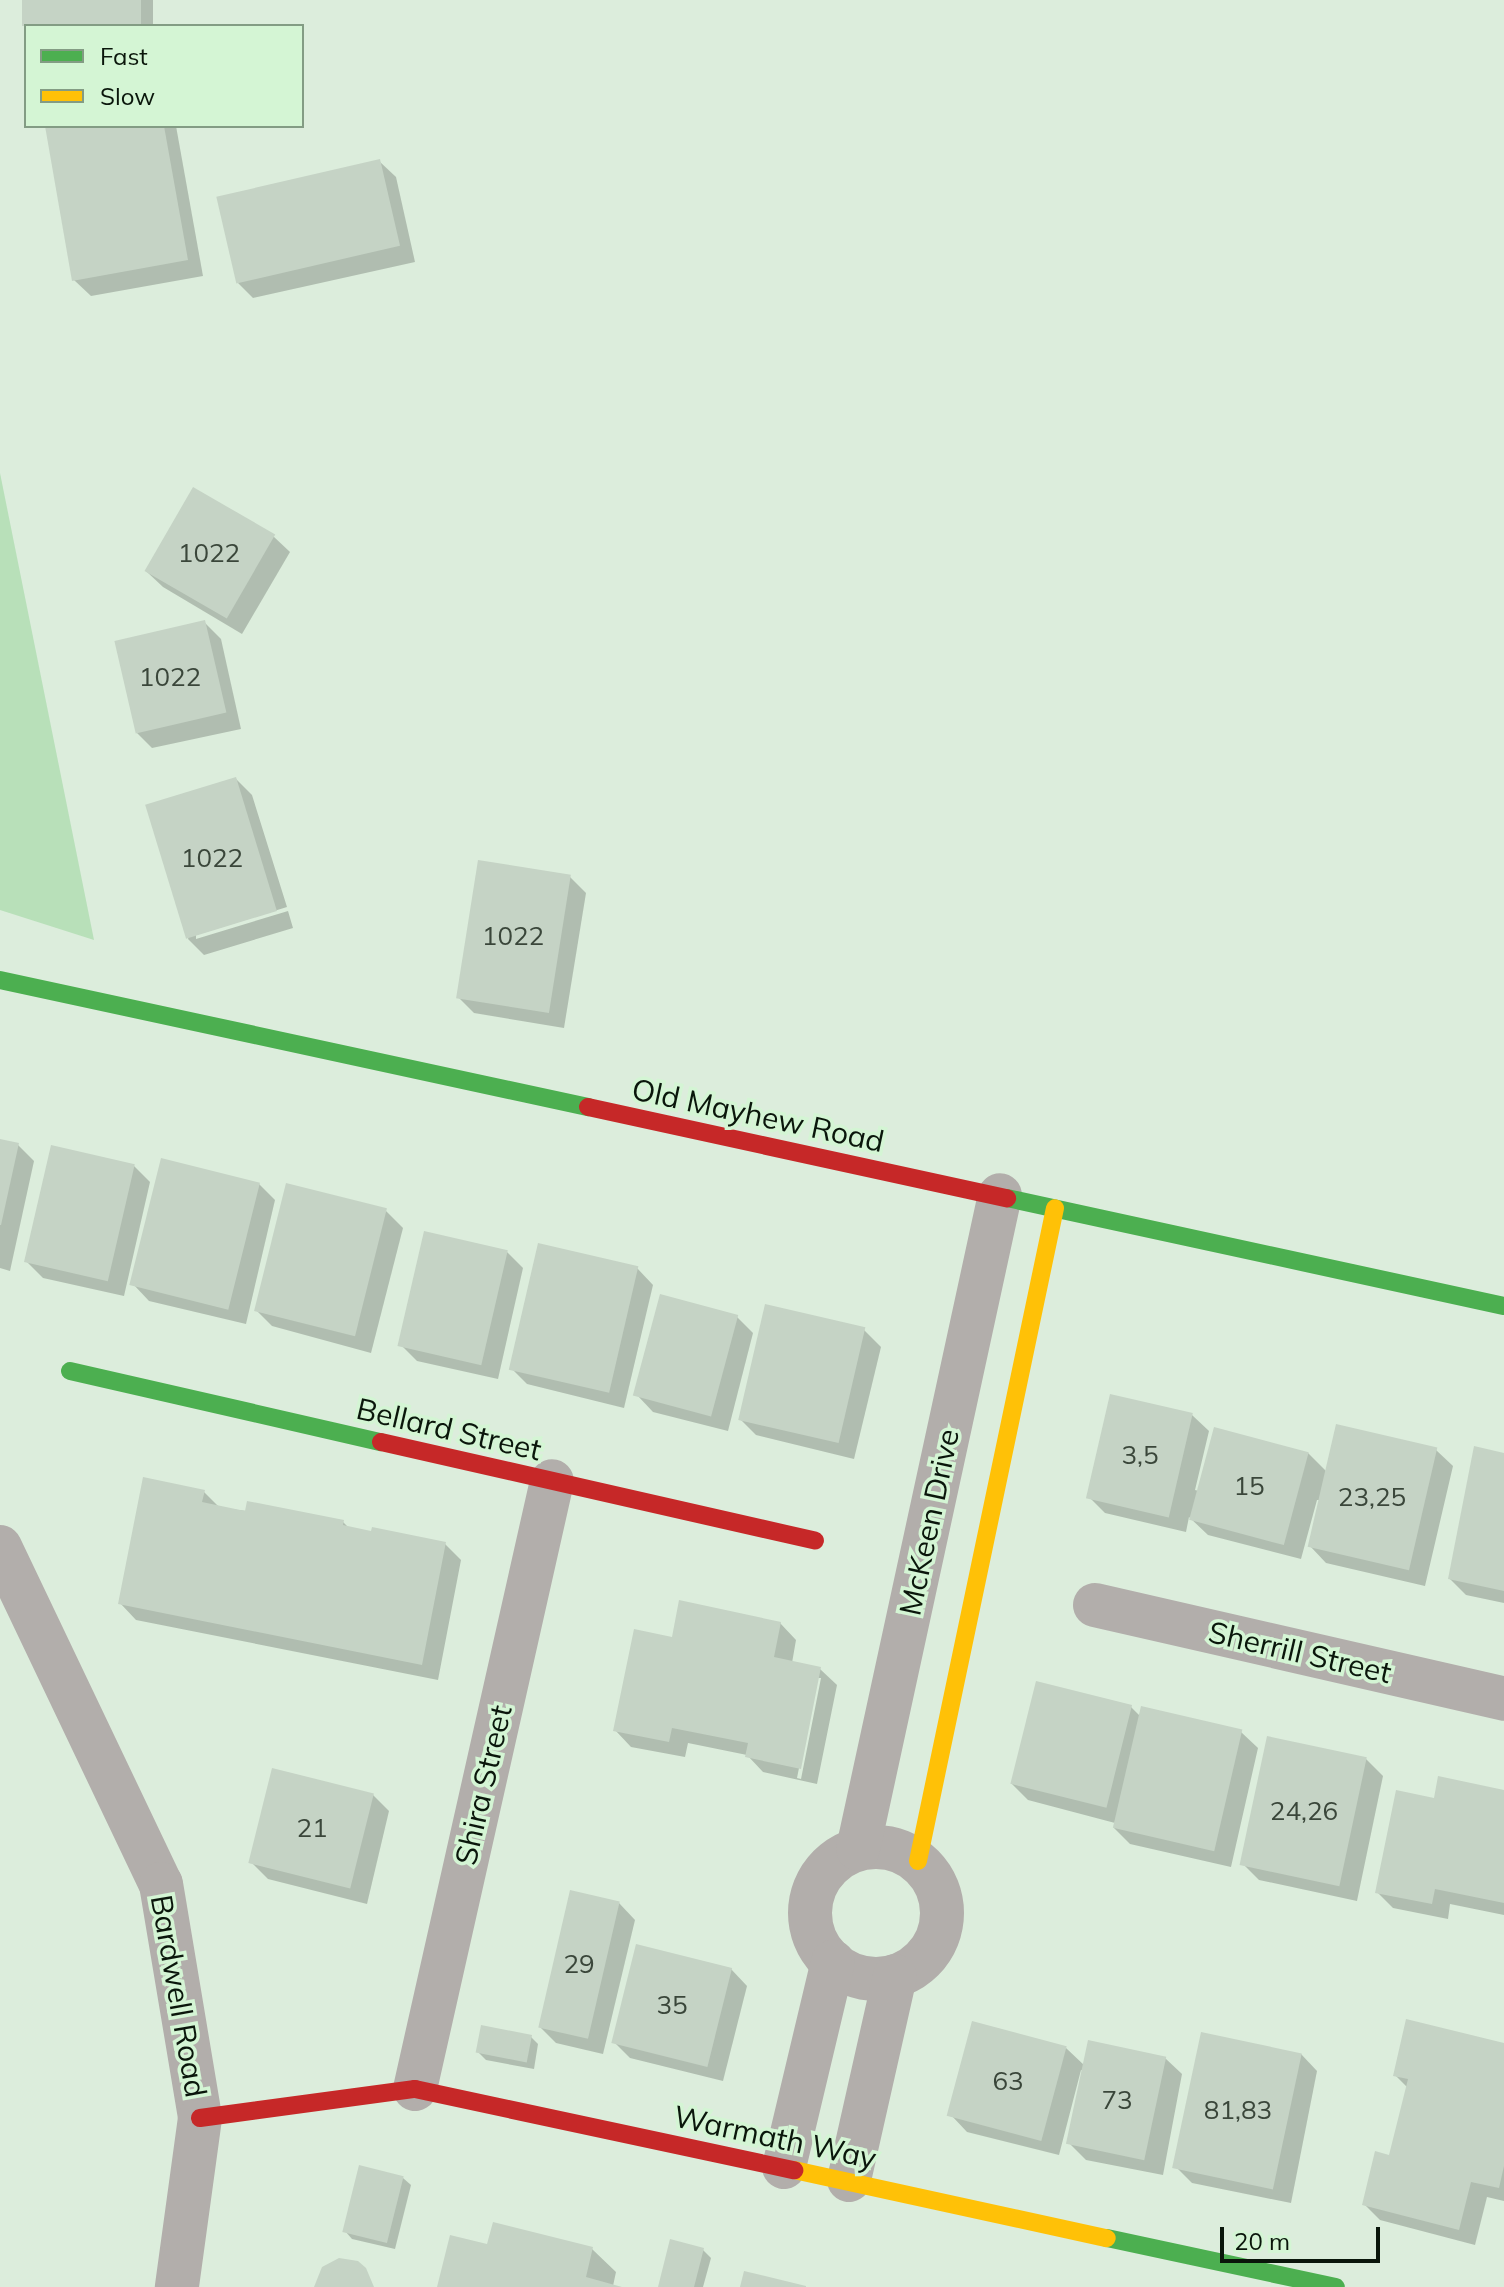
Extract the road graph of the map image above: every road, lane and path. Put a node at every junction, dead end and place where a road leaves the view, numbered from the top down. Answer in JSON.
{"nodes":[{"id":1,"x":0,"y":980,"type":"edge"},
{"id":2,"x":1000,"y":1195,"type":"junction"},
{"id":3,"x":1055,"y":1208,"type":"junction"},
{"id":4,"x":1504,"y":1306,"type":"edge"},
{"id":5,"x":70,"y":1371,"type":"dead end"},
{"id":6,"x":552,"y":1481,"type":"junction"},
{"id":7,"x":815,"y":1541,"type":"dead end"},
{"id":8,"x":0,"y":1547,"type":"edge"},
{"id":9,"x":1095,"y":1605,"type":"dead end"},
{"id":10,"x":1504,"y":1699,"type":"edge"},
{"id":11,"x":858,"y":1849,"type":"junction"},
{"id":12,"x":918,"y":1861,"type":"junction"},
{"id":13,"x":833,"y":1962,"type":"junction"},
{"id":14,"x":895,"y":1976,"type":"junction"},
{"id":15,"x":415,"y":2089,"type":"junction"},
{"id":16,"x":200,"y":2118,"type":"junction"},
{"id":17,"x":784,"y":2167,"type":"junction"},
{"id":18,"x":849,"y":2180,"type":"junction"},
{"id":19,"x":177,"y":2287,"type":"edge"},
{"id":20,"x":1336,"y":2287,"type":"edge"}],
"edges":[{"from":1,"to":2,"type":"street","name":"Old Mayhew Road"},
{"from":2,"to":3,"type":"street","name":"Old Mayhew Road"},
{"from":2,"to":11,"type":"street","name":"McKeen Drive"},
{"from":3,"to":4,"type":"street","name":"Old Mayhew Road"},
{"from":3,"to":12,"type":"street","name":"McKeen Drive"},
{"from":5,"to":6,"type":"street","name":"Bellard Street"},
{"from":6,"to":7,"type":"street","name":"Bellard Street"},
{"from":6,"to":15,"type":"street","name":"Shira Street"},
{"from":8,"to":16,"type":"street","name":"Bardwell Road"},
{"from":9,"to":10,"type":"street","name":"Sherrill Street"},
{"from":11,"to":12,"type":"street"},
{"from":11,"to":13,"type":"street"},
{"from":12,"to":14,"type":"street"},
{"from":13,"to":14,"type":"street"},
{"from":13,"to":17,"type":"street"},
{"from":14,"to":18,"type":"street"},
{"from":15,"to":16,"type":"street","name":"Warmath Way"},
{"from":15,"to":17,"type":"street","name":"Warmath Way"},
{"from":16,"to":19,"type":"street","name":"Bardwell Road"},
{"from":17,"to":18,"type":"street","name":"Warmath Way"},
{"from":18,"to":20,"type":"street","name":"Warmath Way"}]}
